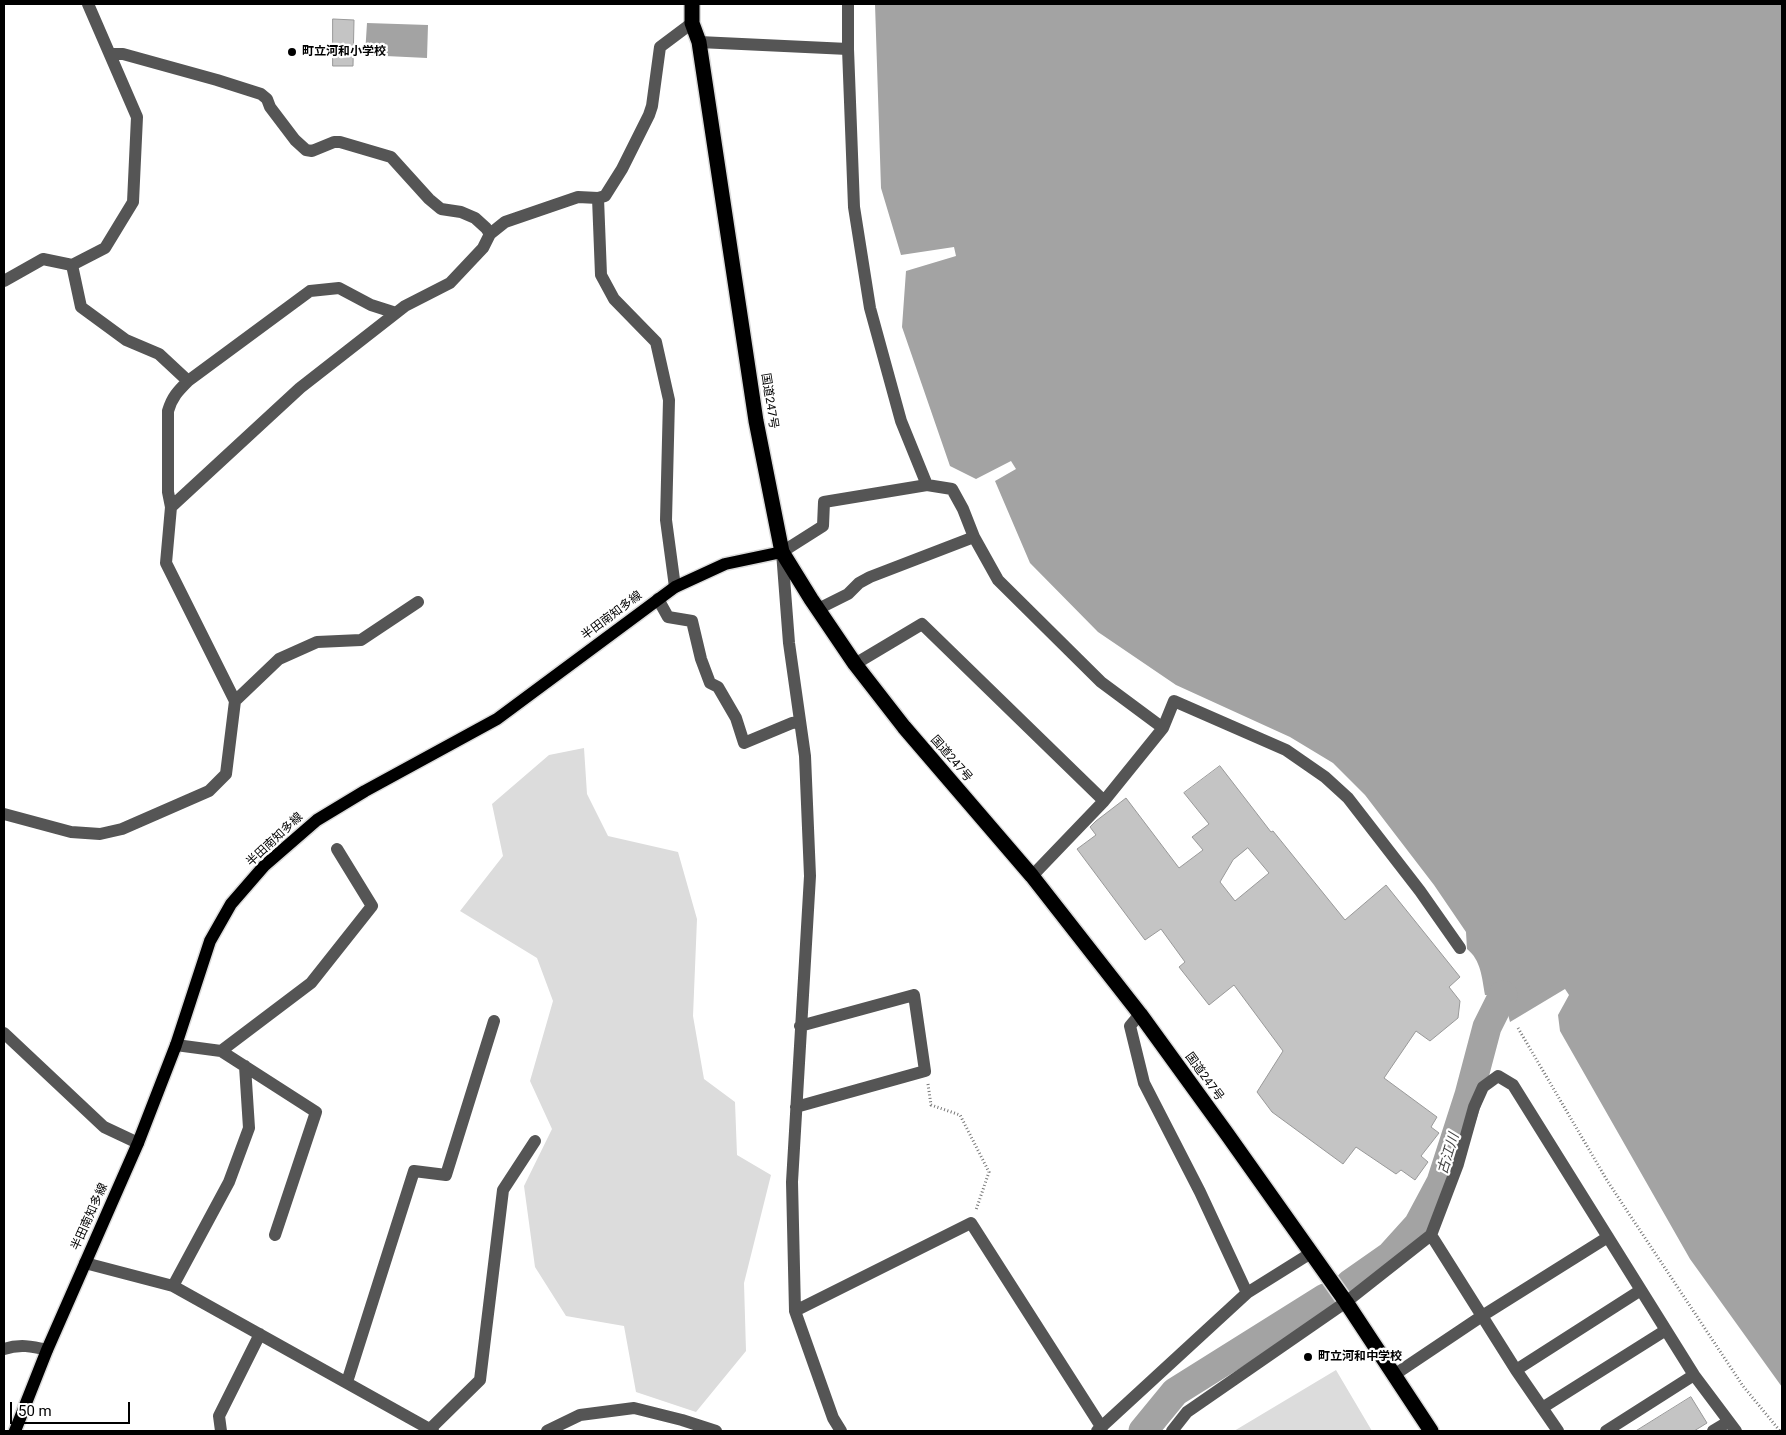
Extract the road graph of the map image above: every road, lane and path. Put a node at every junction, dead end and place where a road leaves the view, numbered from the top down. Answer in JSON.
{"nodes":[{"id":1,"x":88,"y":4,"type":"edge"},
{"id":2,"x":692,"y":4,"type":"edge"},
{"id":3,"x":848,"y":4,"type":"edge"},
{"id":4,"x":692,"y":23,"type":"junction"},
{"id":5,"x":699,"y":42,"type":"junction"},
{"id":6,"x":848,"y":49,"type":"junction"},
{"id":7,"x":111,"y":54,"type":"junction"},
{"id":8,"x":598,"y":198,"type":"junction"},
{"id":9,"x":490,"y":234,"type":"junction"},
{"id":10,"x":72,"y":265,"type":"junction"},
{"id":11,"x":4,"y":280,"type":"edge"},
{"id":12,"x":396,"y":313,"type":"junction"},
{"id":13,"x":188,"y":381,"type":"junction"},
{"id":14,"x":927,"y":485,"type":"junction"},
{"id":15,"x":171,"y":507,"type":"junction"},
{"id":16,"x":974,"y":537,"type":"junction"},
{"id":17,"x":782,"y":552,"type":"junction"},
{"id":18,"x":675,"y":587,"type":"junction"},
{"id":19,"x":658,"y":600,"type":"junction"},
{"id":20,"x":418,"y":602,"type":"dead end"},
{"id":21,"x":818,"y":609,"type":"junction"},
{"id":22,"x":855,"y":664,"type":"junction"},
{"id":23,"x":235,"y":701,"type":"junction"},
{"id":24,"x":800,"y":722,"type":"junction"},
{"id":25,"x":1163,"y":728,"type":"junction"},
{"id":26,"x":1104,"y":801,"type":"junction"},
{"id":27,"x":4,"y":814,"type":"edge"},
{"id":28,"x":337,"y":849,"type":"dead end"},
{"id":29,"x":1032,"y":876,"type":"junction"},
{"id":30,"x":1460,"y":948,"type":"dead end"},
{"id":31,"x":1140,"y":1014,"type":"junction"},
{"id":32,"x":494,"y":1021,"type":"dead end"},
{"id":33,"x":800,"y":1026,"type":"junction"},
{"id":34,"x":1518,"y":1028,"type":"dead end"},
{"id":35,"x":4,"y":1033,"type":"edge"},
{"id":36,"x":176,"y":1045,"type":"junction"},
{"id":37,"x":221,"y":1051,"type":"junction"},
{"id":38,"x":245,"y":1066,"type":"junction"},
{"id":39,"x":926,"y":1071,"type":"junction"},
{"id":40,"x":796,"y":1107,"type":"junction"},
{"id":41,"x":535,"y":1141,"type":"dead end"},
{"id":42,"x":138,"y":1143,"type":"junction"},
{"id":43,"x":971,"y":1223,"type":"junction"},
{"id":44,"x":275,"y":1235,"type":"dead end"},
{"id":45,"x":1431,"y":1235,"type":"junction"},
{"id":46,"x":1608,"y":1237,"type":"junction"},
{"id":47,"x":1311,"y":1253,"type":"junction"},
{"id":48,"x":84,"y":1263,"type":"junction"},
{"id":49,"x":173,"y":1286,"type":"junction"},
{"id":50,"x":1641,"y":1290,"type":"junction"},
{"id":51,"x":1247,"y":1293,"type":"junction"},
{"id":52,"x":1346,"y":1302,"type":"junction"},
{"id":53,"x":795,"y":1311,"type":"junction"},
{"id":54,"x":1482,"y":1316,"type":"junction"},
{"id":55,"x":1666,"y":1330,"type":"junction"},
{"id":56,"x":260,"y":1334,"type":"junction"},
{"id":57,"x":4,"y":1349,"type":"edge"},
{"id":58,"x":47,"y":1350,"type":"junction"},
{"id":59,"x":1516,"y":1370,"type":"junction"},
{"id":60,"x":1394,"y":1375,"type":"junction"},
{"id":61,"x":1694,"y":1375,"type":"junction"},
{"id":62,"x":347,"y":1382,"type":"junction"},
{"id":63,"x":1542,"y":1408,"type":"junction"},
{"id":64,"x":1732,"y":1426,"type":"edge"},
{"id":65,"x":1099,"y":1430,"type":"edge"},
{"id":66,"x":16,"y":1431,"type":"edge"},
{"id":67,"x":221,"y":1431,"type":"edge"},
{"id":68,"x":430,"y":1431,"type":"edge"},
{"id":69,"x":547,"y":1431,"type":"edge"},
{"id":70,"x":716,"y":1431,"type":"edge"},
{"id":71,"x":841,"y":1431,"type":"edge"},
{"id":72,"x":1172,"y":1431,"type":"edge"},
{"id":73,"x":1431,"y":1431,"type":"edge"},
{"id":74,"x":1558,"y":1431,"type":"edge"},
{"id":75,"x":1606,"y":1431,"type":"edge"},
{"id":76,"x":1712,"y":1431,"type":"edge"},
{"id":77,"x":1780,"y":1431,"type":"edge"}],
"edges":[{"from":1,"to":7,"type":"street"},
{"from":2,"to":4,"type":"highway","name":"国道247号"},
{"from":3,"to":6,"type":"street"},
{"from":4,"to":5,"type":"highway","name":"国道247号"},
{"from":4,"to":8,"type":"street"},
{"from":5,"to":6,"type":"street"},
{"from":5,"to":17,"type":"highway","name":"国道247号"},
{"from":6,"to":14,"type":"street"},
{"from":7,"to":9,"type":"street"},
{"from":7,"to":10,"type":"street"},
{"from":8,"to":9,"type":"street"},
{"from":8,"to":18,"type":"street"},
{"from":9,"to":12,"type":"street"},
{"from":10,"to":11,"type":"street"},
{"from":10,"to":13,"type":"street"},
{"from":12,"to":13,"type":"street"},
{"from":12,"to":15,"type":"street"},
{"from":13,"to":15,"type":"street"},
{"from":14,"to":16,"type":"street"},
{"from":14,"to":17,"type":"street"},
{"from":15,"to":23,"type":"street"},
{"from":16,"to":21,"type":"street"},
{"from":16,"to":25,"type":"street"},
{"from":17,"to":18,"type":"main road","name":"半田南知多線"},
{"from":17,"to":21,"type":"highway","name":"国道247号"},
{"from":17,"to":24,"type":"street"},
{"from":18,"to":19,"type":"main road","name":"半田南知多線"},
{"from":19,"to":24,"type":"street"},
{"from":19,"to":36,"type":"main road","name":"半田南知多線"},
{"from":20,"to":23,"type":"street"},
{"from":21,"to":22,"type":"highway","name":"国道247号"},
{"from":22,"to":26,"type":"street"},
{"from":22,"to":29,"type":"highway","name":"国道247号"},
{"from":23,"to":27,"type":"street"},
{"from":24,"to":33,"type":"street"},
{"from":25,"to":26,"type":"street"},
{"from":25,"to":30,"type":"street"},
{"from":26,"to":29,"type":"street"},
{"from":28,"to":37,"type":"street"},
{"from":29,"to":31,"type":"highway","name":"国道247号"},
{"from":31,"to":47,"type":"highway","name":"国道247号"},
{"from":31,"to":51,"type":"street"},
{"from":32,"to":62,"type":"street"},
{"from":33,"to":39,"type":"street"},
{"from":33,"to":40,"type":"street"},
{"from":34,"to":77,"type":"path"},
{"from":35,"to":42,"type":"street"},
{"from":36,"to":37,"type":"street"},
{"from":36,"to":42,"type":"main road","name":"半田南知多線"},
{"from":37,"to":38,"type":"street"},
{"from":38,"to":44,"type":"street"},
{"from":38,"to":49,"type":"street"},
{"from":39,"to":40,"type":"street"},
{"from":39,"to":43,"type":"path"},
{"from":40,"to":53,"type":"street"},
{"from":41,"to":68,"type":"street"},
{"from":42,"to":48,"type":"main road","name":"半田南知多線"},
{"from":43,"to":53,"type":"street"},
{"from":43,"to":65,"type":"street"},
{"from":45,"to":46,"type":"street"},
{"from":45,"to":52,"type":"street"},
{"from":45,"to":54,"type":"street"},
{"from":46,"to":50,"type":"street"},
{"from":46,"to":54,"type":"street"},
{"from":47,"to":51,"type":"street"},
{"from":47,"to":52,"type":"highway","name":"国道247号"},
{"from":48,"to":49,"type":"street"},
{"from":48,"to":58,"type":"main road","name":"半田南知多線"},
{"from":49,"to":56,"type":"street"},
{"from":50,"to":55,"type":"street"},
{"from":50,"to":59,"type":"street"},
{"from":51,"to":65,"type":"street"},
{"from":52,"to":60,"type":"highway","name":"国道247号"},
{"from":52,"to":72,"type":"street"},
{"from":53,"to":71,"type":"street"},
{"from":54,"to":59,"type":"street"},
{"from":54,"to":60,"type":"street"},
{"from":55,"to":61,"type":"street"},
{"from":55,"to":63,"type":"street"},
{"from":56,"to":62,"type":"street"},
{"from":56,"to":67,"type":"street"},
{"from":57,"to":58,"type":"street"},
{"from":58,"to":66,"type":"main road","name":"半田南知多線"},
{"from":59,"to":63,"type":"street"},
{"from":60,"to":73,"type":"highway","name":"国道247号"},
{"from":61,"to":64,"type":"street"},
{"from":61,"to":75,"type":"street"},
{"from":62,"to":68,"type":"street"},
{"from":63,"to":74,"type":"street"},
{"from":64,"to":76,"type":"street"},
{"from":69,"to":70,"type":"street"}]}
